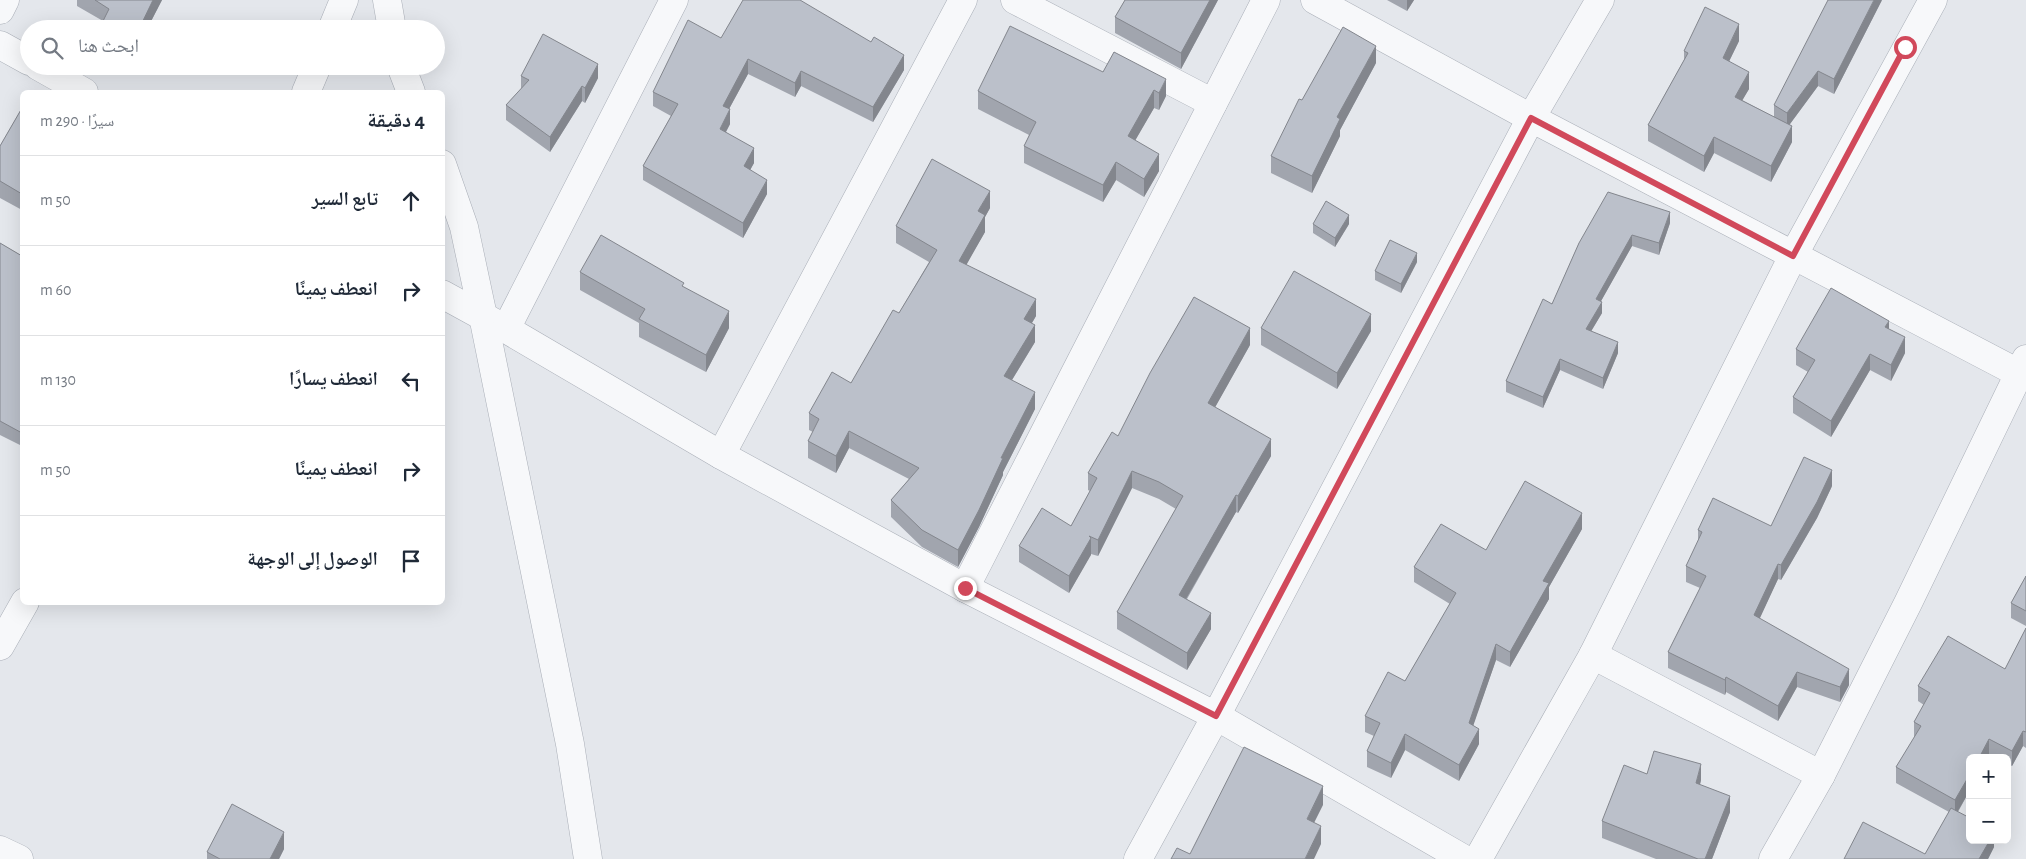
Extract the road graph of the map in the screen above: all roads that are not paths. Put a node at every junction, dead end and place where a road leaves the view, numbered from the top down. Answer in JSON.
{"nodes":[{"id":1,"x":5,"y":0,"type":"edge"},
{"id":2,"x":344,"y":0,"type":"edge"},
{"id":3,"x":387,"y":0,"type":"edge"},
{"id":4,"x":674,"y":0,"type":"edge"},
{"id":5,"x":963,"y":0,"type":"edge"},
{"id":6,"x":1015,"y":0,"type":"edge"},
{"id":7,"x":1266,"y":0,"type":"edge"},
{"id":8,"x":1315,"y":0,"type":"edge"},
{"id":9,"x":1600,"y":0,"type":"edge"},
{"id":10,"x":1933,"y":0,"type":"edge"},
{"id":11,"x":0,"y":10,"type":"edge"},
{"id":12,"x":336,"y":20,"type":"edge"},
{"id":13,"x":390,"y":20,"type":"edge"},
{"id":14,"x":0,"y":45,"type":"edge"},
{"id":15,"x":20,"y":56,"type":"edge"},
{"id":16,"x":54,"y":75,"type":"edge"},
{"id":17,"x":313,"y":75,"type":"edge"},
{"id":18,"x":404,"y":75,"type":"edge"},
{"id":19,"x":80,"y":90,"type":"edge"},
{"id":20,"x":307,"y":90,"type":"edge"},
{"id":21,"x":410,"y":90,"type":"edge"},
{"id":22,"x":1213,"y":103,"type":"junction"},
{"id":23,"x":1531,"y":118,"type":"junction"},
{"id":24,"x":445,"y":172,"type":"edge"},
{"id":25,"x":1793,"y":256,"type":"junction"},
{"id":26,"x":445,"y":296,"type":"edge"},
{"id":27,"x":483,"y":316,"type":"junction"},
{"id":28,"x":506,"y":329,"type":"junction"},
{"id":29,"x":2024,"y":369,"type":"edge"},
{"id":30,"x":720,"y":455,"type":"junction"},
{"id":31,"x":965,"y":588,"type":"junction"},
{"id":32,"x":23,"y":605,"type":"edge"},
{"id":33,"x":0,"y":646,"type":"edge"},
{"id":34,"x":1593,"y":655,"type":"junction"},
{"id":35,"x":1216,"y":716,"type":"junction"},
{"id":36,"x":1821,"y":775,"type":"junction"},
{"id":37,"x":0,"y":850,"type":"edge"},
{"id":38,"x":19,"y":859,"type":"edge"},
{"id":39,"x":588,"y":859,"type":"edge"},
{"id":40,"x":1138,"y":859,"type":"edge"},
{"id":41,"x":1464,"y":859,"type":"edge"},
{"id":42,"x":1478,"y":859,"type":"edge"},
{"id":43,"x":1773,"y":859,"type":"edge"}],
"edges":[{"from":1,"to":11,"type":"street"},
{"from":2,"to":12,"type":"street"},
{"from":3,"to":13,"type":"street"},
{"from":4,"to":28,"type":"street"},
{"from":5,"to":30,"type":"street"},
{"from":6,"to":22,"type":"street"},
{"from":7,"to":22,"type":"street"},
{"from":8,"to":23,"type":"street"},
{"from":9,"to":23,"type":"street"},
{"from":10,"to":25,"type":"street"},
{"from":14,"to":15,"type":"street"},
{"from":16,"to":19,"type":"street"},
{"from":17,"to":20,"type":"street"},
{"from":18,"to":21,"type":"street"},
{"from":22,"to":31,"type":"street"},
{"from":23,"to":25,"type":"street"},
{"from":23,"to":35,"type":"street"},
{"from":24,"to":27,"type":"street"},
{"from":25,"to":29,"type":"street"},
{"from":25,"to":34,"type":"street"},
{"from":26,"to":27,"type":"street"},
{"from":27,"to":28,"type":"street"},
{"from":27,"to":39,"type":"street"},
{"from":28,"to":30,"type":"street"},
{"from":29,"to":36,"type":"street"},
{"from":30,"to":31,"type":"street"},
{"from":31,"to":35,"type":"street"},
{"from":32,"to":33,"type":"street"},
{"from":34,"to":36,"type":"street"},
{"from":34,"to":42,"type":"street"},
{"from":35,"to":40,"type":"street"},
{"from":35,"to":41,"type":"street"},
{"from":36,"to":43,"type":"street"},
{"from":37,"to":38,"type":"street"}]}
